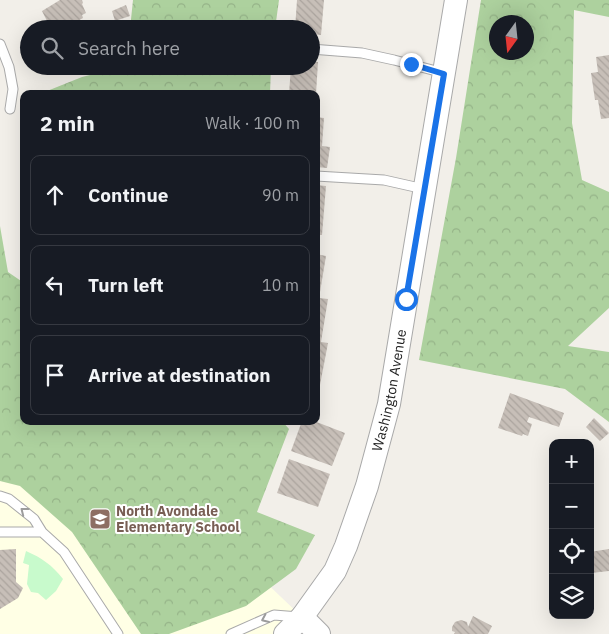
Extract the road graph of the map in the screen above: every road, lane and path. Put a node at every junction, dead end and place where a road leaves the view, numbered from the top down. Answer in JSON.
{"nodes":[{"id":1,"x":456,"y":0,"type":"edge"},
{"id":2,"x":0,"y":44,"type":"edge"},
{"id":3,"x":320,"y":50,"type":"edge"},
{"id":4,"x":444,"y":74,"type":"junction"},
{"id":5,"x":10,"y":109,"type":"dead end"},
{"id":6,"x":320,"y":176,"type":"edge"},
{"id":7,"x":424,"y":189,"type":"junction"},
{"id":8,"x":0,"y":496,"type":"edge"},
{"id":9,"x":0,"y":532,"type":"edge"},
{"id":10,"x":42,"y":532,"type":"junction"},
{"id":11,"x":302,"y":617,"type":"junction"},
{"id":12,"x":118,"y":634,"type":"edge"},
{"id":13,"x":231,"y":634,"type":"edge"},
{"id":14,"x":285,"y":634,"type":"edge"},
{"id":15,"x":319,"y":634,"type":"edge"}],
"edges":[{"from":1,"to":4,"type":"street","name":"Washington Avenue"},
{"from":2,"to":5,"type":"lane"},
{"from":3,"to":4,"type":"lane"},
{"from":4,"to":7,"type":"street","name":"Washington Avenue"},
{"from":6,"to":7,"type":"lane"},
{"from":7,"to":11,"type":"street","name":"Washington Avenue"},
{"from":10,"to":8,"type":"lane","one_way":true},
{"from":9,"to":10,"type":"lane"},
{"from":10,"to":12,"type":"lane"},
{"from":11,"to":13,"type":"lane","one_way":true},
{"from":11,"to":14,"type":"street","name":"Washington Avenue"},
{"from":11,"to":15,"type":"street"}]}
